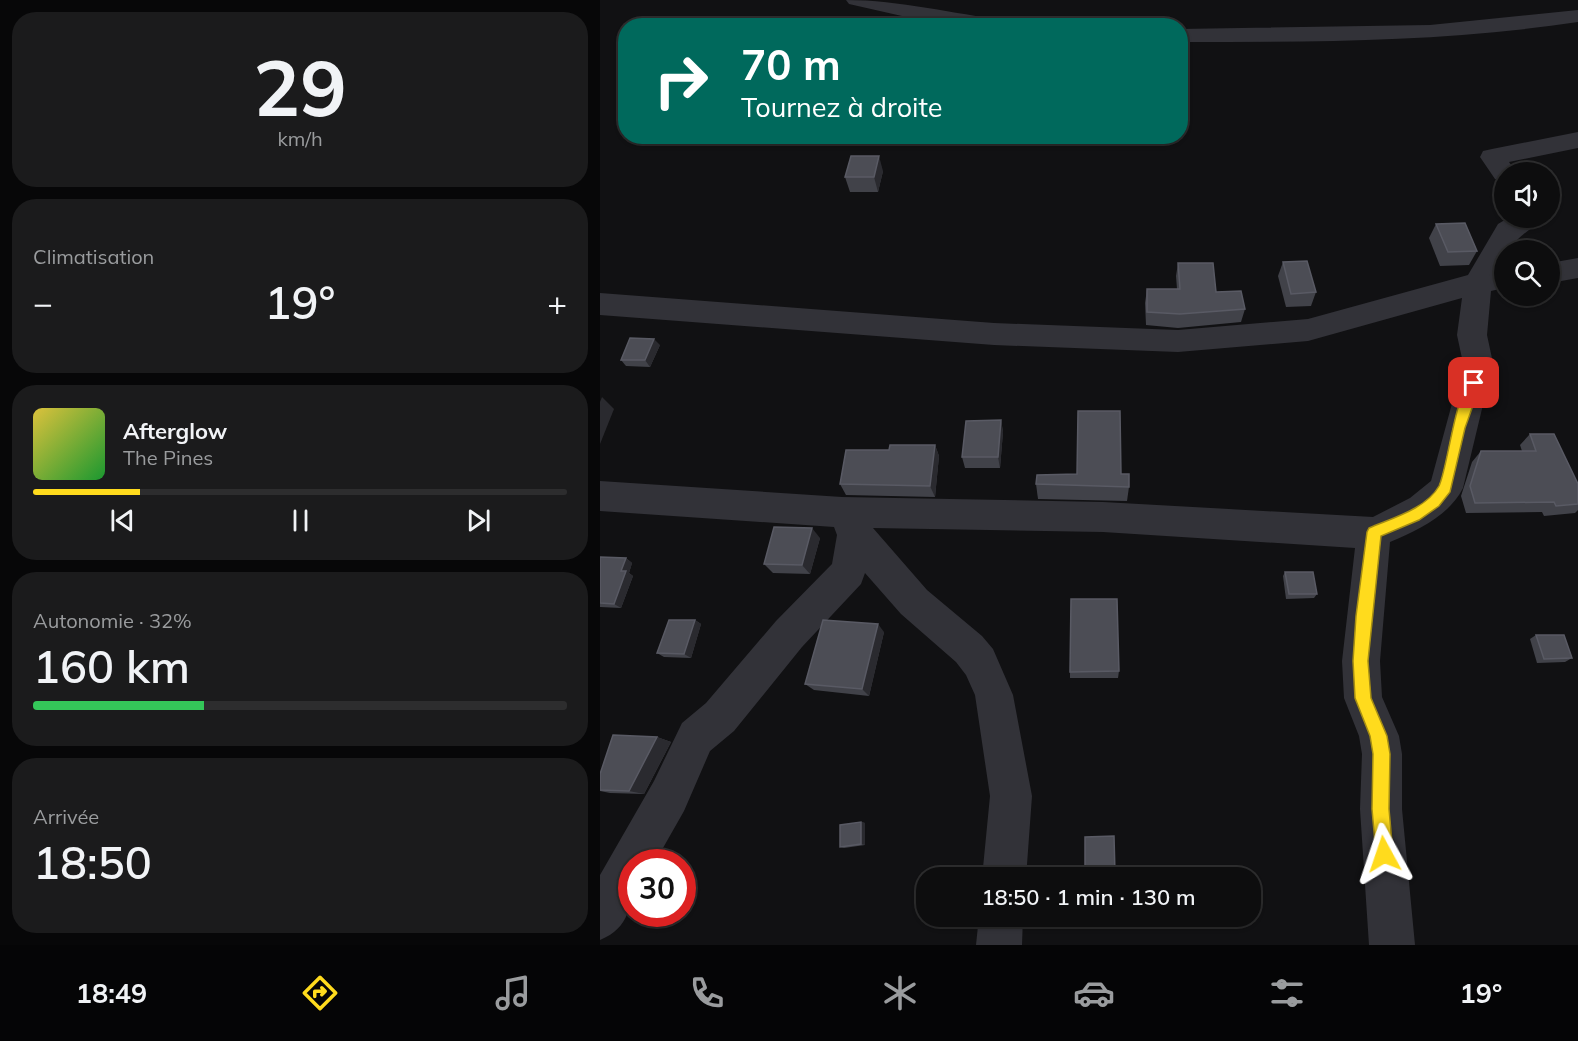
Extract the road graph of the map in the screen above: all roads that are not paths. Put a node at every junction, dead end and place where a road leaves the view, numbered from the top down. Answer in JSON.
{"nodes":[{"id":1,"x":856,"y":0,"type":"edge"},
{"id":2,"x":1578,"y":16,"type":"edge"},
{"id":3,"x":942,"y":18,"type":"edge"},
{"id":4,"x":1188,"y":35,"type":"edge"},
{"id":5,"x":1578,"y":140,"type":"edge"},
{"id":6,"x":1496,"y":162,"type":"edge"},
{"id":7,"x":1512,"y":228,"type":"edge"},
{"id":8,"x":1578,"y":268,"type":"edge"},
{"id":9,"x":1560,"y":271,"type":"edge"},
{"id":10,"x":1491,"y":281,"type":"edge"},
{"id":11,"x":600,"y":304,"type":"edge"},
{"id":12,"x":600,"y":496,"type":"edge"},
{"id":13,"x":848,"y":522,"type":"junction"},
{"id":14,"x":1374,"y":532,"type":"junction"},
{"id":15,"x":1005,"y":867,"type":"edge"},
{"id":16,"x":600,"y":918,"type":"edge"},
{"id":17,"x":1000,"y":927,"type":"edge"},
{"id":18,"x":999,"y":945,"type":"edge"},
{"id":19,"x":1392,"y":945,"type":"edge"}],
"edges":[{"from":1,"to":3,"type":"street"},
{"from":2,"to":4,"type":"street"},
{"from":5,"to":6,"type":"street"},
{"from":7,"to":10,"type":"street"},
{"from":8,"to":9,"type":"street"},
{"from":10,"to":11,"type":"street"},
{"from":10,"to":14,"type":"street"},
{"from":12,"to":13,"type":"street"},
{"from":13,"to":14,"type":"street"},
{"from":13,"to":15,"type":"street"},
{"from":13,"to":16,"type":"street"},
{"from":14,"to":19,"type":"street"},
{"from":17,"to":18,"type":"street"}]}
